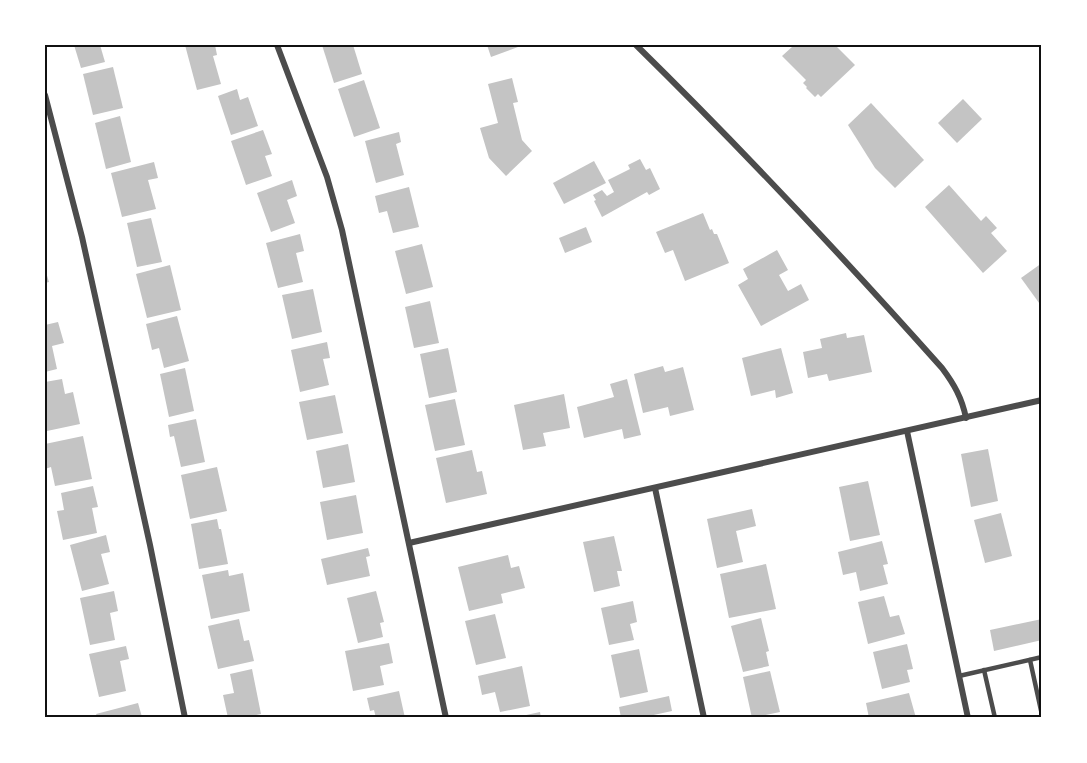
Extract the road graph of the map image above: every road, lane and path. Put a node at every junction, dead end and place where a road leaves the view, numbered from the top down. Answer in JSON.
{"nodes":[{"id":1,"x":277,"y":45,"type":"edge"},
{"id":2,"x":636,"y":45,"type":"edge"},
{"id":3,"x":45,"y":95,"type":"edge"},
{"id":4,"x":1042,"y":400,"type":"edge"},
{"id":5,"x":966,"y":418,"type":"junction"},
{"id":6,"x":907,"y":431,"type":"junction"},
{"id":7,"x":656,"y":488,"type":"junction"},
{"id":8,"x":409,"y":543,"type":"junction"},
{"id":9,"x":1042,"y":657,"type":"edge"},
{"id":10,"x":1030,"y":660,"type":"junction"},
{"id":11,"x":984,"y":670,"type":"junction"},
{"id":12,"x":959,"y":676,"type":"junction"},
{"id":13,"x":1042,"y":715,"type":"edge"},
{"id":14,"x":185,"y":718,"type":"edge"},
{"id":15,"x":446,"y":718,"type":"edge"},
{"id":16,"x":704,"y":718,"type":"edge"},
{"id":17,"x":968,"y":718,"type":"edge"},
{"id":18,"x":995,"y":718,"type":"edge"}],
"edges":[{"from":1,"to":8,"type":"street"},
{"from":2,"to":5,"type":"street"},
{"from":3,"to":14,"type":"street"},
{"from":4,"to":5,"type":"street"},
{"from":5,"to":6,"type":"street"},
{"from":6,"to":7,"type":"street"},
{"from":6,"to":12,"type":"street"},
{"from":7,"to":8,"type":"street"},
{"from":7,"to":16,"type":"street"},
{"from":8,"to":15,"type":"street"},
{"from":9,"to":10,"type":"lane"},
{"from":10,"to":11,"type":"lane"},
{"from":10,"to":13,"type":"lane"},
{"from":11,"to":12,"type":"lane"},
{"from":11,"to":18,"type":"lane"},
{"from":12,"to":17,"type":"street"}]}
